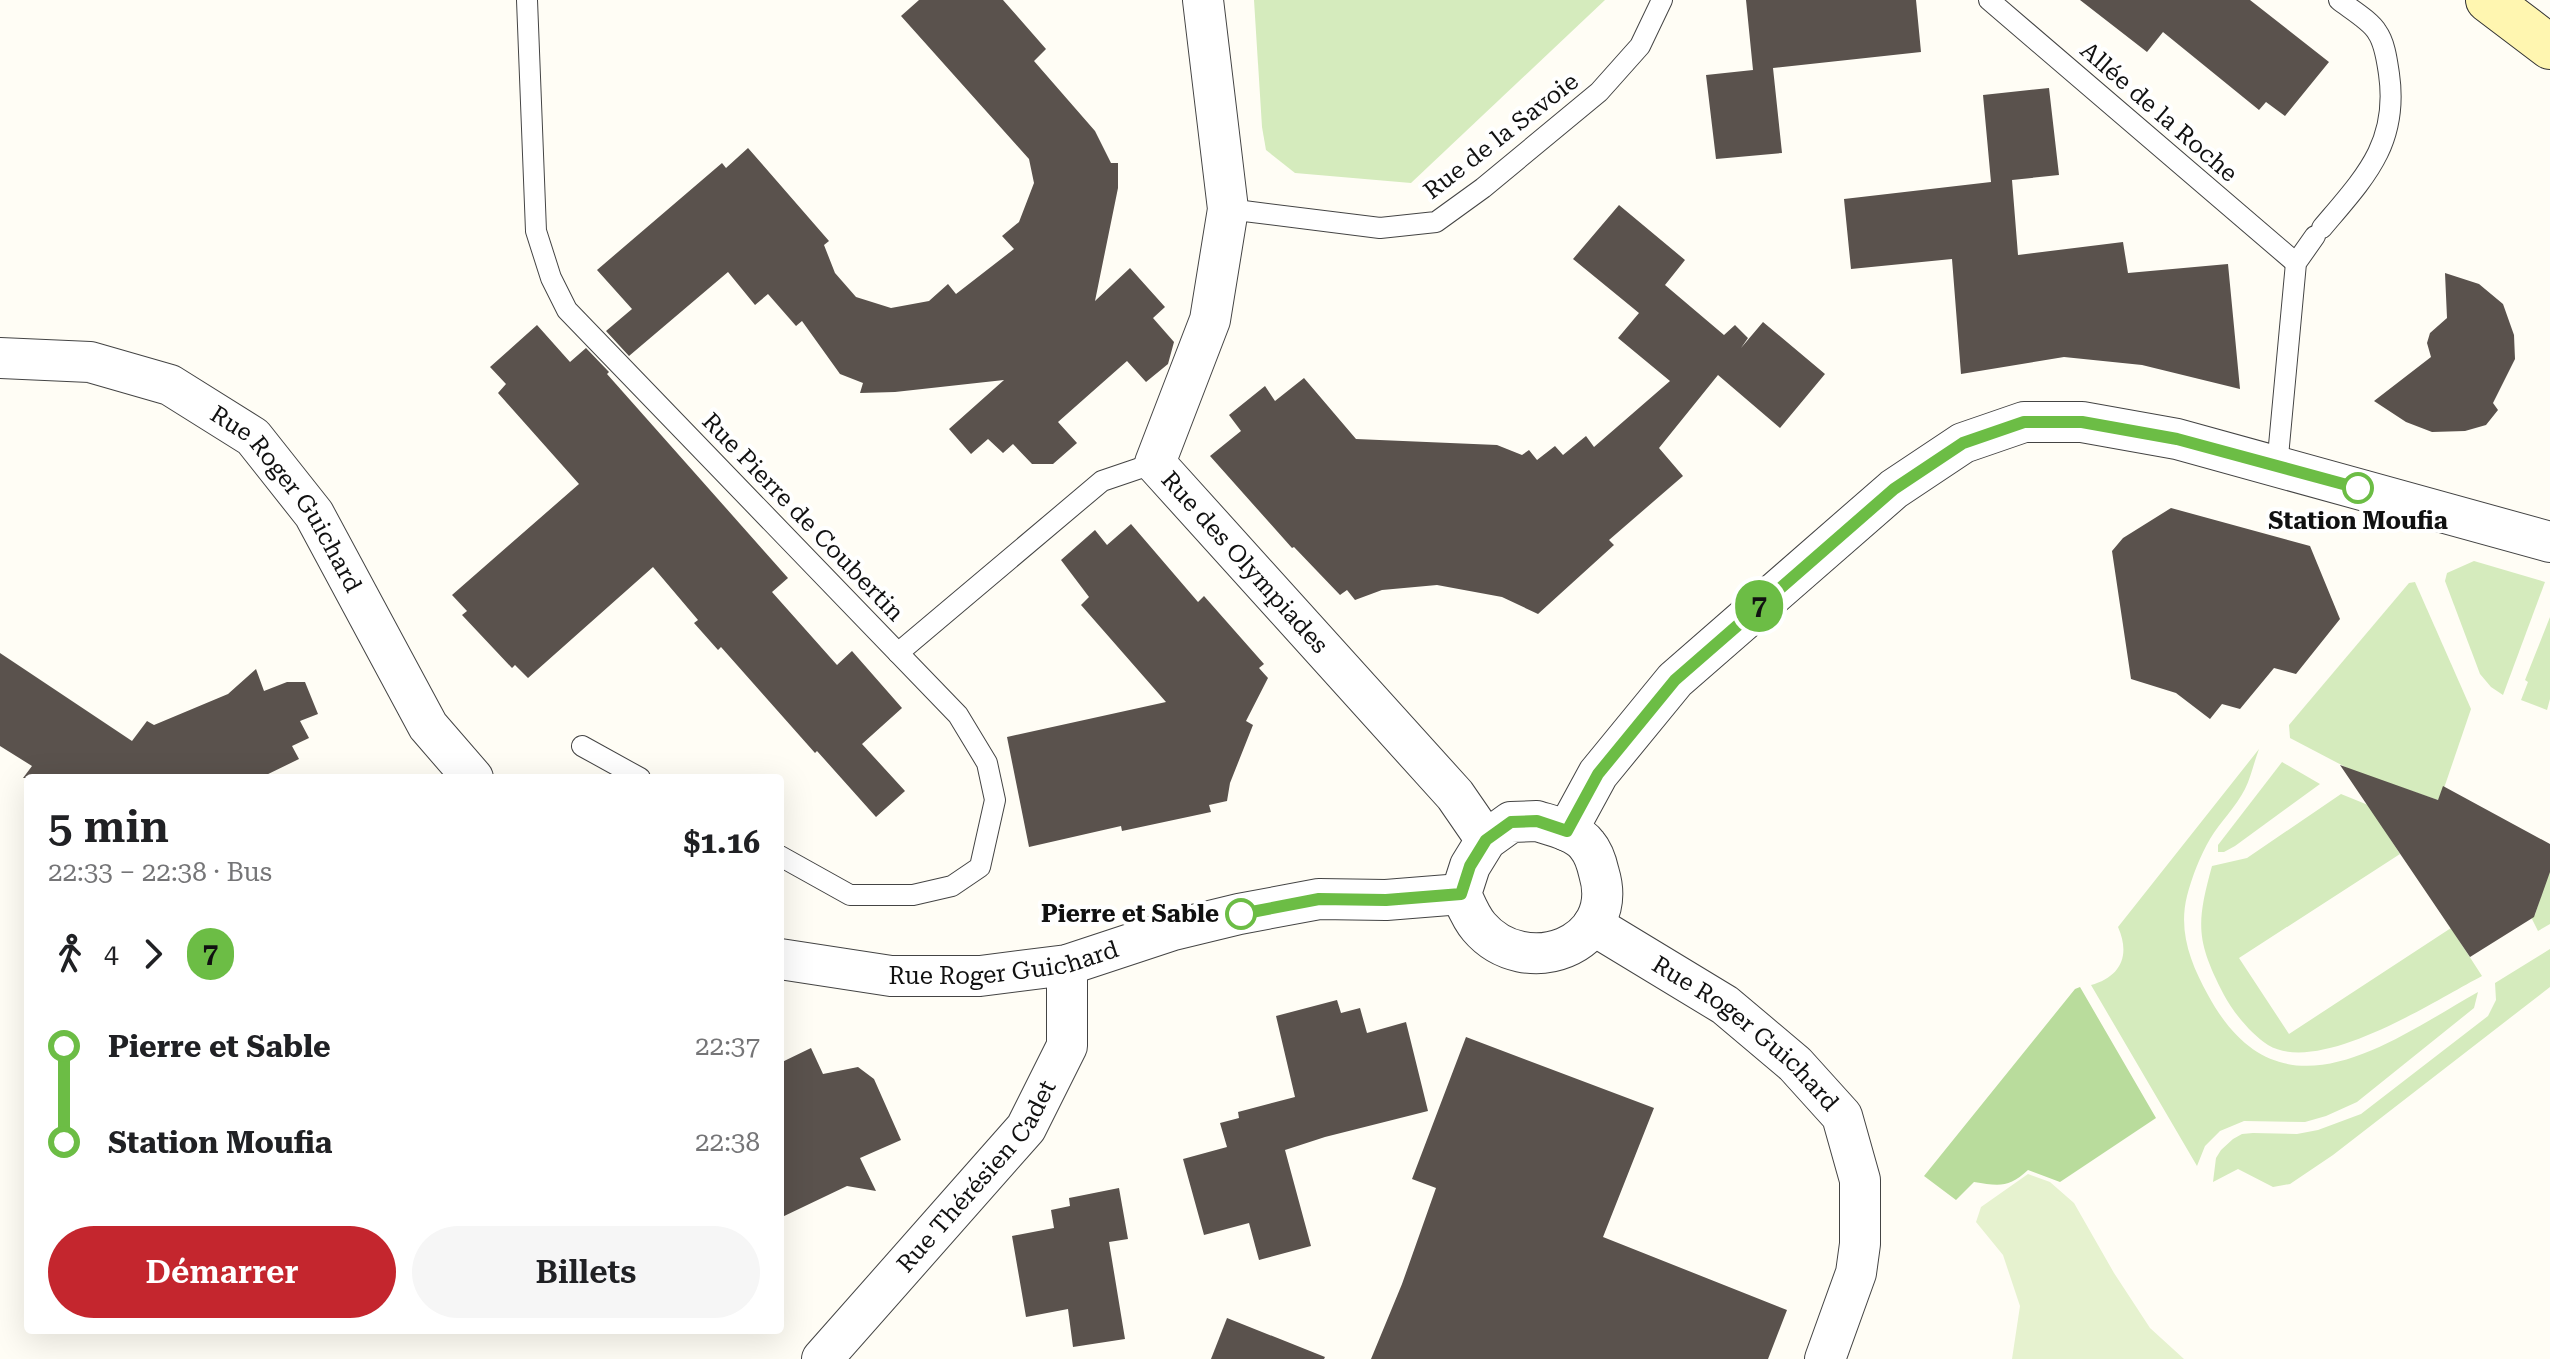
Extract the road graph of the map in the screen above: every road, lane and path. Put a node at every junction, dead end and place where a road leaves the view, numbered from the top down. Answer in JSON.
{"nodes":[{"id":1,"x":527,"y":0,"type":"edge"},
{"id":2,"x":1203,"y":0,"type":"edge"},
{"id":3,"x":1662,"y":0,"type":"edge"},
{"id":4,"x":1989,"y":0,"type":"edge"},
{"id":5,"x":2339,"y":0,"type":"edge"},
{"id":6,"x":2488,"y":0,"type":"edge"},
{"id":7,"x":2550,"y":47,"type":"edge"},
{"id":8,"x":1228,"y":209,"type":"junction"},
{"id":9,"x":2296,"y":263,"type":"junction"},
{"id":10,"x":0,"y":358,"type":"edge"},
{"id":11,"x":1155,"y":463,"type":"junction"},
{"id":12,"x":2277,"y":467,"type":"junction"},
{"id":13,"x":2550,"y":542,"type":"edge"},
{"id":14,"x":898,"y":653,"type":"junction"},
{"id":15,"x":582,"y":746,"type":"dead end"},
{"id":16,"x":470,"y":774,"type":"edge"},
{"id":17,"x":633,"y":774,"type":"edge"},
{"id":18,"x":1567,"y":831,"type":"junction"},
{"id":19,"x":1486,"y":840,"type":"junction"},
{"id":20,"x":784,"y":858,"type":"edge"},
{"id":21,"x":1461,"y":894,"type":"junction"},
{"id":22,"x":1593,"y":925,"type":"junction"},
{"id":23,"x":784,"y":960,"type":"edge"},
{"id":24,"x":1067,"y":965,"type":"junction"},
{"id":25,"x":822,"y":1359,"type":"edge"},
{"id":26,"x":1825,"y":1359,"type":"edge"}],
"edges":[{"from":1,"to":14,"type":"lane","name":"Rue Pierre de Coubertin"},
{"from":2,"to":8,"type":"street","name":"Rue des Olympiades"},
{"from":3,"to":8,"type":"lane","name":"Rue de la Savoie"},
{"from":4,"to":9,"type":"lane","name":"Allée de la Roche"},
{"from":5,"to":9,"type":"lane"},
{"from":6,"to":7,"type":"street"},
{"from":8,"to":11,"type":"street","name":"Rue des Olympiades"},
{"from":9,"to":12,"type":"lane"},
{"from":10,"to":16,"type":"street","name":"Rue Roger Guichard"},
{"from":11,"to":14,"type":"lane"},
{"from":11,"to":19,"type":"street","name":"Rue des Olympiades"},
{"from":12,"to":13,"type":"street"},
{"from":12,"to":18,"type":"street"},
{"from":14,"to":20,"type":"lane","name":"Rue Pierre de Coubertin"},
{"from":15,"to":17,"type":"lane"},
{"from":18,"to":19,"type":"street"},
{"from":18,"to":22,"type":"street"},
{"from":19,"to":21,"type":"street"},
{"from":21,"to":22,"type":"street"},
{"from":21,"to":24,"type":"street","name":"Rue Roger Guichard"},
{"from":22,"to":26,"type":"street","name":"Rue Roger Guichard"},
{"from":23,"to":24,"type":"street","name":"Rue Roger Guichard"},
{"from":24,"to":25,"type":"street","name":"Rue Thérésien Cadet"}]}
